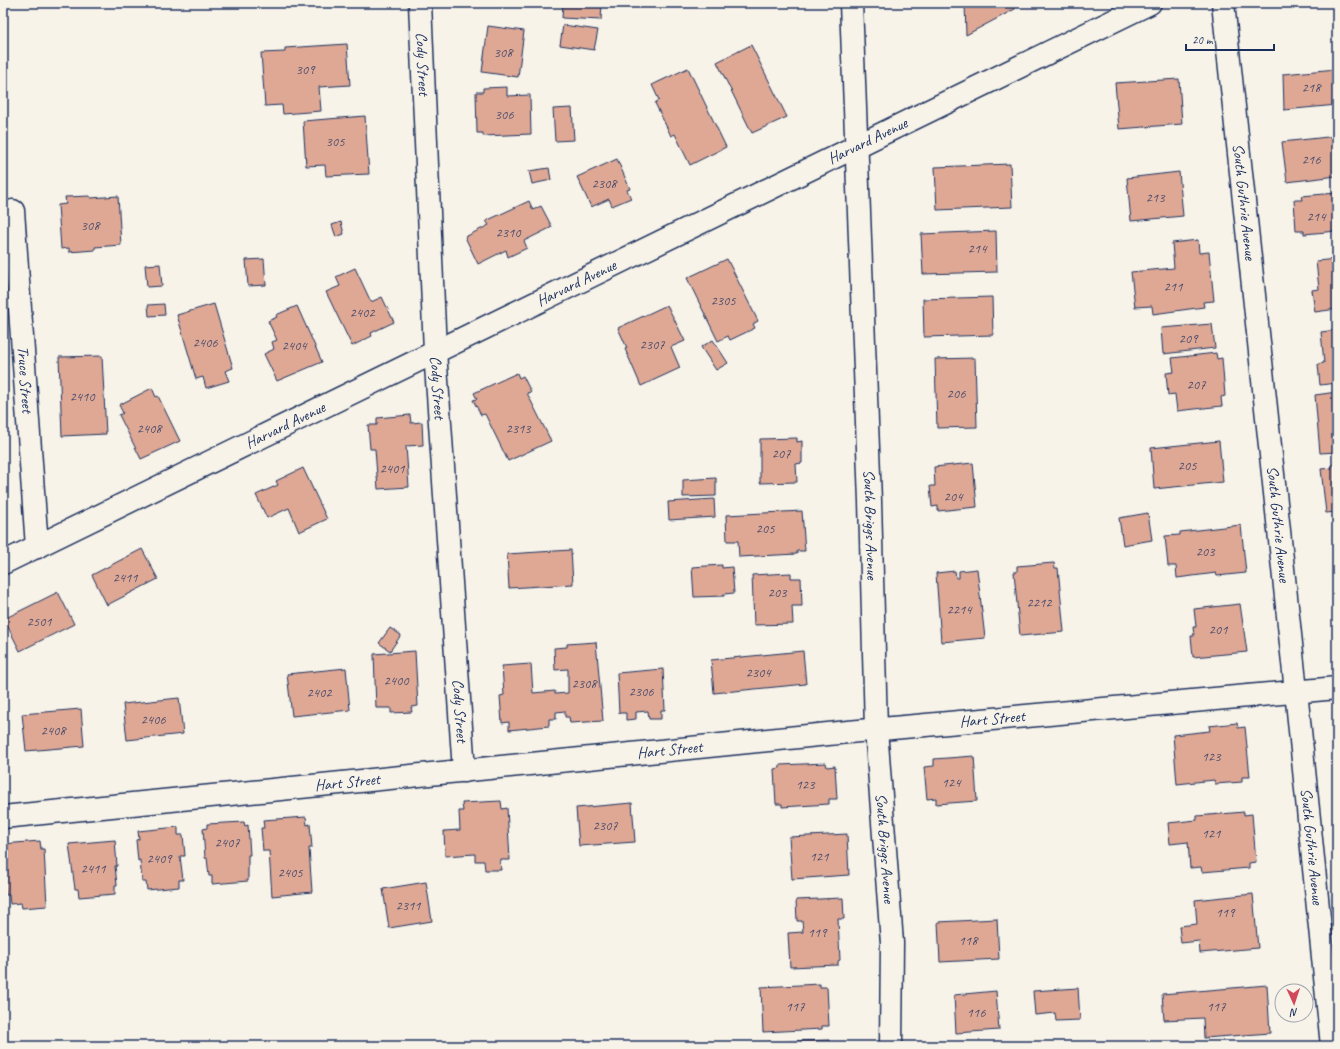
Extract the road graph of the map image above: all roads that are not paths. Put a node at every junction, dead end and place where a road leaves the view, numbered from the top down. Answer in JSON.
{"nodes":[{"id":1,"x":420,"y":3,"type":"edge"},
{"id":2,"x":851,"y":3,"type":"edge"},
{"id":3,"x":1150,"y":3,"type":"edge"},
{"id":4,"x":1223,"y":3,"type":"edge"},
{"id":5,"x":856,"y":147,"type":"junction"},
{"id":6,"x":13,"y":211,"type":"dead end"},
{"id":7,"x":435,"y":352,"type":"junction"},
{"id":8,"x":37,"y":547,"type":"junction"},
{"id":9,"x":3,"y":563,"type":"edge"},
{"id":10,"x":1337,"y":688,"type":"edge"},
{"id":11,"x":1296,"y":691,"type":"junction"},
{"id":12,"x":876,"y":729,"type":"junction"},
{"id":13,"x":464,"y":771,"type":"junction"},
{"id":14,"x":3,"y":817,"type":"edge"},
{"id":15,"x":891,"y":1046,"type":"edge"},
{"id":16,"x":1332,"y":1046,"type":"edge"}],
"edges":[{"from":1,"to":7,"type":"street","name":"Cody Street"},
{"from":2,"to":5,"type":"street","name":"South Briggs Avenue"},
{"from":3,"to":5,"type":"street","name":"Harvard Avenue"},
{"from":4,"to":11,"type":"street","name":"South Guthrie Avenue"},
{"from":5,"to":7,"type":"street","name":"Harvard Avenue"},
{"from":5,"to":12,"type":"street","name":"South Briggs Avenue"},
{"from":6,"to":8,"type":"street","name":"Truce Street"},
{"from":7,"to":8,"type":"street","name":"Harvard Avenue"},
{"from":7,"to":13,"type":"street","name":"Cody Street"},
{"from":8,"to":9,"type":"street","name":"Harvard Avenue"},
{"from":10,"to":11,"type":"street","name":"Hart Street"},
{"from":11,"to":12,"type":"street","name":"Hart Street"},
{"from":11,"to":16,"type":"street","name":"South Guthrie Avenue"},
{"from":12,"to":13,"type":"street","name":"Hart Street"},
{"from":12,"to":15,"type":"street","name":"South Briggs Avenue"},
{"from":13,"to":14,"type":"street","name":"Hart Street"}]}
